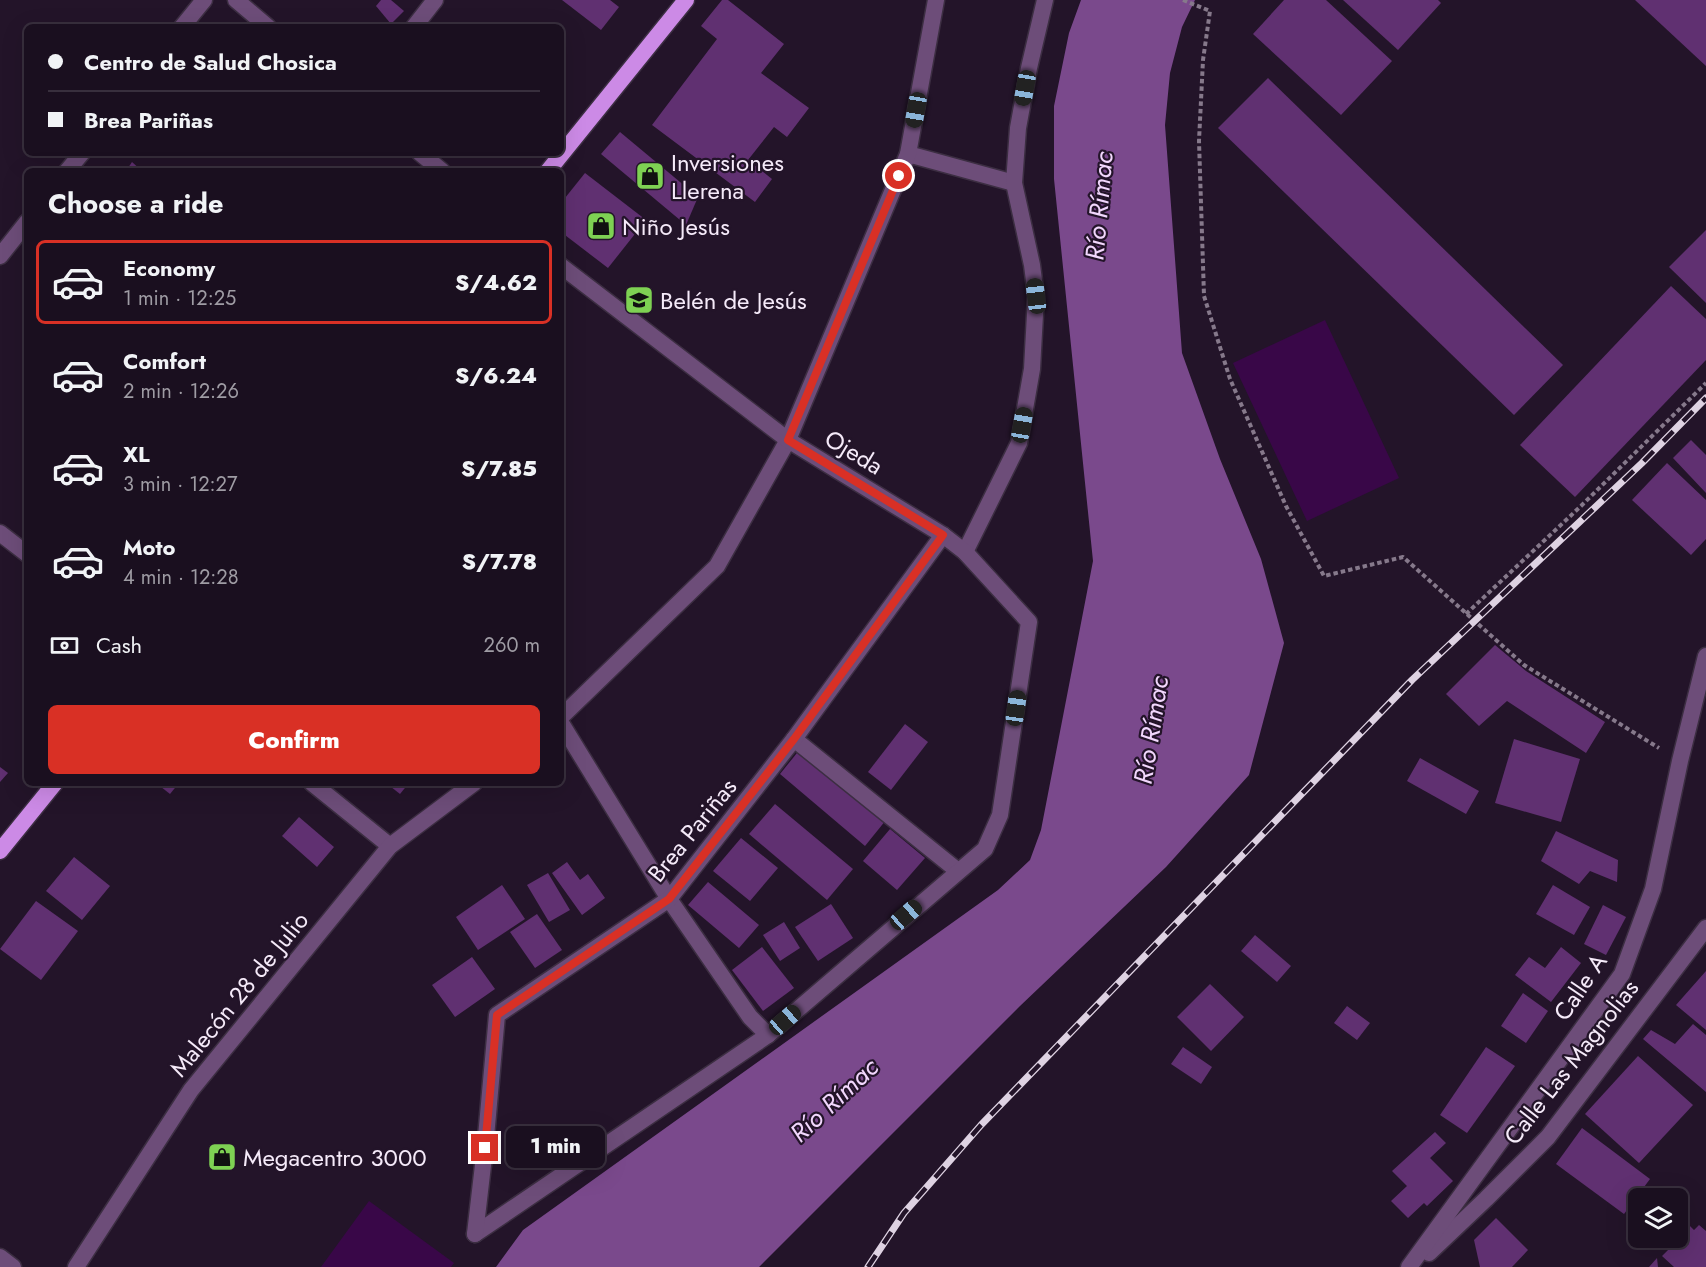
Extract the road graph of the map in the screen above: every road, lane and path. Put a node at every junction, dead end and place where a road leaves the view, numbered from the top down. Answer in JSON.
{"nodes":[{"id":1,"x":204,"y":0,"type":"edge"},
{"id":2,"x":236,"y":0,"type":"edge"},
{"id":3,"x":435,"y":0,"type":"edge"},
{"id":4,"x":686,"y":0,"type":"edge"},
{"id":5,"x":936,"y":0,"type":"edge"},
{"id":6,"x":1045,"y":0,"type":"edge"},
{"id":7,"x":1183,"y":0,"type":"edge"},
{"id":8,"x":184,"y":24,"type":"edge"},
{"id":9,"x":264,"y":24,"type":"edge"},
{"id":10,"x":416,"y":24,"type":"edge"},
{"id":11,"x":564,"y":151,"type":"edge"},
{"id":12,"x":908,"y":154,"type":"junction"},
{"id":13,"x":80,"y":156,"type":"edge"},
{"id":14,"x":424,"y":156,"type":"edge"},
{"id":15,"x":560,"y":156,"type":"edge"},
{"id":16,"x":70,"y":168,"type":"edge"},
{"id":17,"x":438,"y":168,"type":"edge"},
{"id":18,"x":550,"y":168,"type":"edge"},
{"id":19,"x":1014,"y":183,"type":"junction"},
{"id":20,"x":24,"y":226,"type":"edge"},
{"id":21,"x":0,"y":256,"type":"edge"},
{"id":22,"x":564,"y":268,"type":"edge"},
{"id":23,"x":1706,"y":383,"type":"edge"},
{"id":24,"x":788,"y":440,"type":"junction"},
{"id":25,"x":0,"y":533,"type":"edge"},
{"id":26,"x":943,"y":535,"type":"junction"},
{"id":27,"x":24,"y":552,"type":"edge"},
{"id":28,"x":965,"y":552,"type":"junction"},
{"id":29,"x":1466,"y":614,"type":"junction"},
{"id":30,"x":1706,"y":656,"type":"edge"},
{"id":31,"x":564,"y":714,"type":"edge"},
{"id":32,"x":564,"y":728,"type":"edge"},
{"id":33,"x":794,"y":739,"type":"junction"},
{"id":34,"x":1680,"y":762,"type":"junction"},
{"id":35,"x":53,"y":786,"type":"edge"},
{"id":36,"x":316,"y":786,"type":"edge"},
{"id":37,"x":470,"y":786,"type":"edge"},
{"id":38,"x":390,"y":846,"type":"junction"},
{"id":39,"x":0,"y":851,"type":"edge"},
{"id":40,"x":957,"y":871,"type":"junction"},
{"id":41,"x":669,"y":899,"type":"junction"},
{"id":42,"x":1706,"y":928,"type":"edge"},
{"id":43,"x":768,"y":1035,"type":"junction"},
{"id":44,"x":0,"y":1257,"type":"edge"},
{"id":45,"x":13,"y":1267,"type":"edge"},
{"id":46,"x":76,"y":1267,"type":"edge"},
{"id":47,"x":1411,"y":1267,"type":"edge"}],
"edges":[{"from":1,"to":8,"type":"street"},
{"from":2,"to":9,"type":"street"},
{"from":3,"to":10,"type":"street"},
{"from":4,"to":11,"type":"highway"},
{"from":5,"to":12,"type":"street"},
{"from":6,"to":19,"type":"street"},
{"from":7,"to":29,"type":"path"},
{"from":12,"to":19,"type":"street"},
{"from":12,"to":24,"type":"street"},
{"from":13,"to":16,"type":"street"},
{"from":14,"to":17,"type":"street"},
{"from":15,"to":18,"type":"highway"},
{"from":19,"to":28,"type":"street"},
{"from":20,"to":21,"type":"street"},
{"from":22,"to":24,"type":"street","name":"Ojeda"},
{"from":23,"to":29,"type":"path"},
{"from":24,"to":26,"type":"street","name":"Ojeda"},
{"from":24,"to":31,"type":"street"},
{"from":25,"to":27,"type":"street"},
{"from":26,"to":28,"type":"street","name":"Ojeda"},
{"from":26,"to":33,"type":"street","name":"Brea Pariñas"},
{"from":28,"to":40,"type":"street","name":"Ojeda"},
{"from":29,"to":34,"type":"path"},
{"from":30,"to":34,"type":"street","name":"Calle A"},
{"from":32,"to":41,"type":"street"},
{"from":33,"to":40,"type":"street"},
{"from":33,"to":41,"type":"street","name":"Brea Pariñas"},
{"from":34,"to":47,"type":"street","name":"Calle A"},
{"from":35,"to":39,"type":"highway"},
{"from":36,"to":38,"type":"street"},
{"from":37,"to":38,"type":"street","name":"Malecón 28 de Julio"},
{"from":38,"to":46,"type":"street","name":"Malecón 28 de Julio"},
{"from":40,"to":43,"type":"street"},
{"from":41,"to":43,"type":"street"},
{"from":41,"to":43,"type":"street","name":"Brea Pariñas"},
{"from":42,"to":47,"type":"street","name":"Calle Las Magnolias"},
{"from":44,"to":45,"type":"street"}]}
